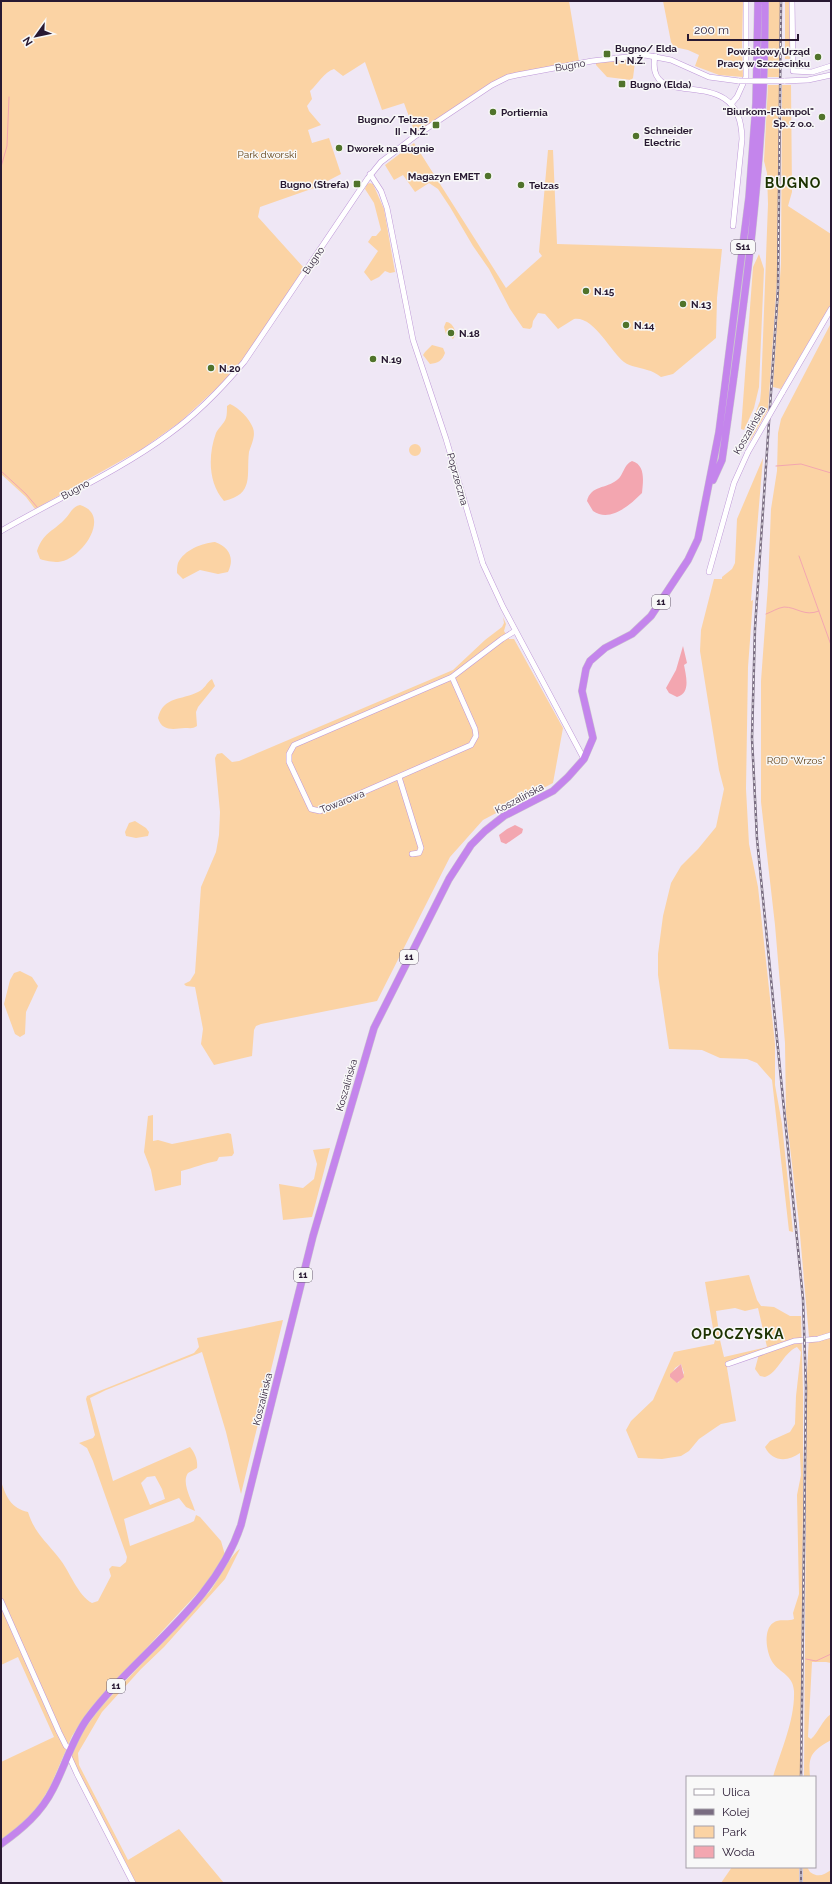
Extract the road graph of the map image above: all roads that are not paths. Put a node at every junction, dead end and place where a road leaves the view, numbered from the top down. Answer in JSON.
{"nodes":[{"id":1,"x":746,"y":1,"type":"edge"},
{"id":2,"x":758,"y":1,"type":"edge"},
{"id":3,"x":765,"y":1,"type":"edge"},
{"id":4,"x":792,"y":1,"type":"edge"},
{"id":5,"x":655,"y":56,"type":"junction"},
{"id":6,"x":831,"y":66,"type":"edge"},
{"id":7,"x":831,"y":75,"type":"edge"},
{"id":8,"x":731,"y":104,"type":"junction"},
{"id":9,"x":370,"y":174,"type":"junction"},
{"id":10,"x":733,"y":226,"type":"dead end"},
{"id":11,"x":831,"y":309,"type":"edge"},
{"id":12,"x":722,"y":460,"type":"joint"},
{"id":13,"x":708,"y":491,"type":"junction"},
{"id":14,"x":1,"y":531,"type":"edge"},
{"id":15,"x":710,"y":572,"type":"dead end"},
{"id":16,"x":515,"y":630,"type":"junction"},
{"id":17,"x":452,"y":677,"type":"junction"},
{"id":18,"x":584,"y":759,"type":"junction"},
{"id":19,"x":399,"y":777,"type":"junction"},
{"id":20,"x":412,"y":854,"type":"dead end"},
{"id":21,"x":831,"y":1335,"type":"edge"},
{"id":22,"x":728,"y":1364,"type":"dead end"},
{"id":23,"x":1,"y":1601,"type":"edge"},
{"id":24,"x":69,"y":1751,"type":"junction"},
{"id":25,"x":1,"y":1844,"type":"edge"},
{"id":26,"x":134,"y":1883,"type":"edge"}],
"edges":[{"from":1,"to":8,"type":"street"},
{"from":2,"to":13,"type":"highway","number":"S11"},
{"from":3,"to":12,"type":"highway","number":"S11"},
{"from":4,"to":6,"type":"street"},
{"from":5,"to":7,"type":"street","bridge":true},
{"from":5,"to":8,"type":"street"},
{"from":5,"to":9,"type":"street","name":"Bugno"},
{"from":8,"to":10,"type":"street"},
{"from":9,"to":14,"type":"street","name":"Bugno"},
{"from":9,"to":16,"type":"street","name":"Poprzeczna"},
{"from":11,"to":15,"type":"street","name":"Koszalińska","bridge":true},
{"from":12,"to":13,"type":"highway","number":"11"},
{"from":13,"to":18,"type":"highway","number":"11"},
{"from":16,"to":17,"type":"street"},
{"from":16,"to":18,"type":"street","name":"Poprzeczna"},
{"from":17,"to":19,"type":"street","name":"Towarowa"},
{"from":17,"to":19,"type":"street","name":"Towarowa"},
{"from":18,"to":24,"type":"highway","name":"Koszalińska","number":"11"},
{"from":19,"to":20,"type":"street"},
{"from":21,"to":22,"type":"street"},
{"from":23,"to":24,"type":"street"},
{"from":24,"to":25,"type":"highway","number":"11"},
{"from":24,"to":26,"type":"street"}]}
